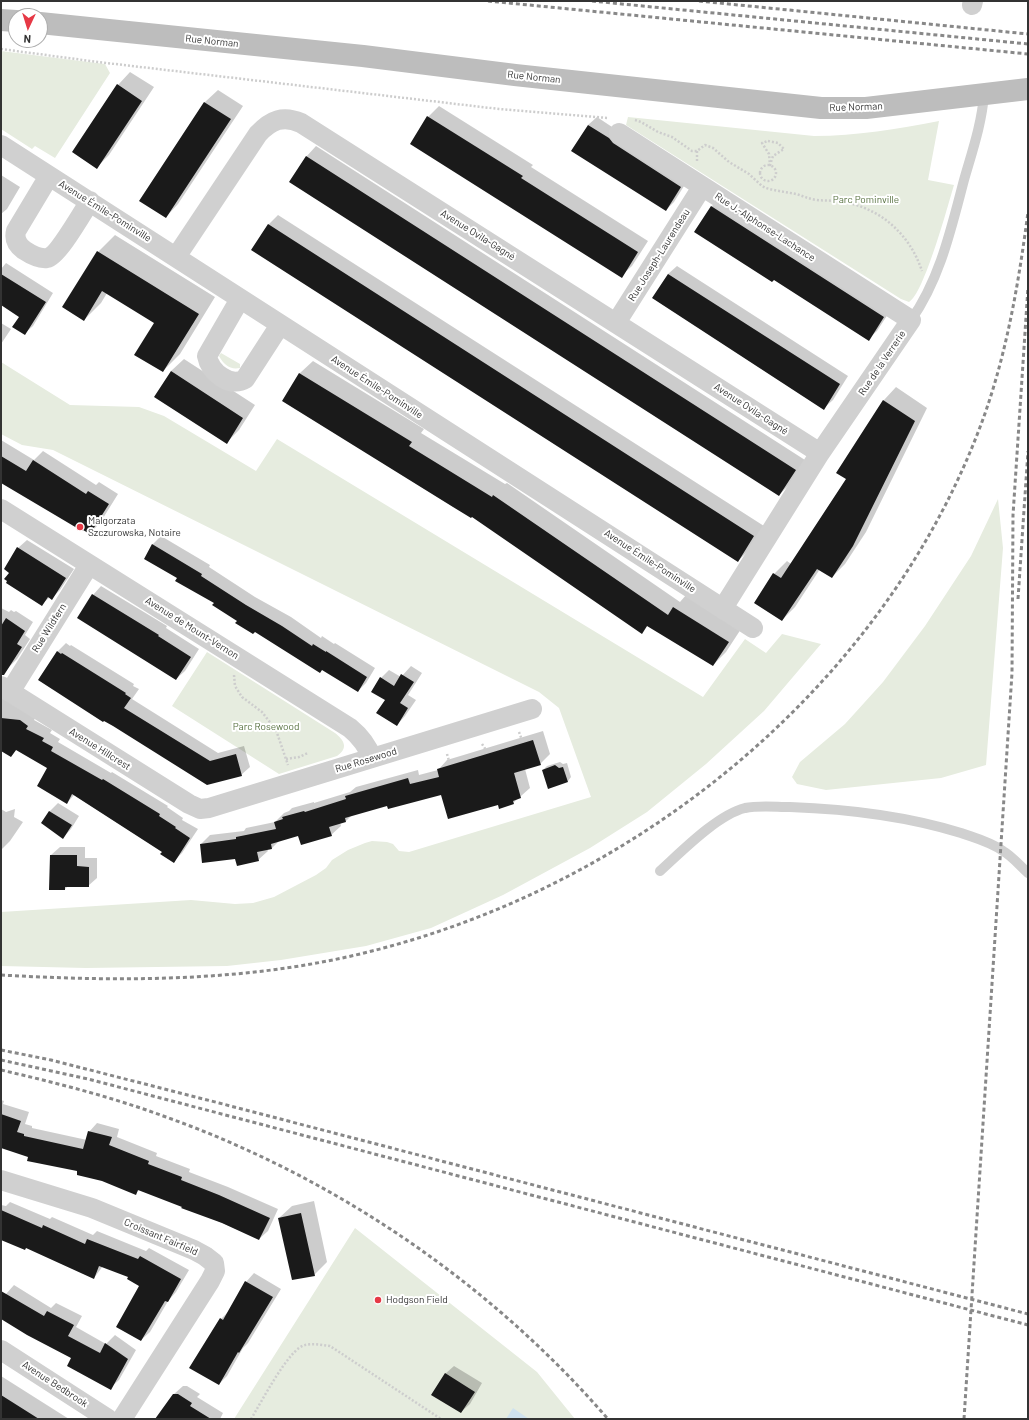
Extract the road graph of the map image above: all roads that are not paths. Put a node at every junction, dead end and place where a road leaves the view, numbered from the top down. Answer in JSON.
{"nodes":[{"id":1,"x":48,"y":25,"type":"edge"},
{"id":2,"x":1028,"y":89,"type":"edge"},
{"id":3,"x":984,"y":94,"type":"junction"},
{"id":4,"x":621,"y":124,"type":"road end"},
{"id":5,"x":1,"y":146,"type":"edge"},
{"id":6,"x":49,"y":176,"type":"junction"},
{"id":7,"x":702,"y":187,"type":"junction"},
{"id":8,"x":90,"y":202,"type":"junction"},
{"id":9,"x":176,"y":257,"type":"junction"},
{"id":10,"x":240,"y":299,"type":"junction"},
{"id":11,"x":911,"y":320,"type":"junction"},
{"id":12,"x":616,"y":323,"type":"junction"},
{"id":13,"x":280,"y":325,"type":"junction"},
{"id":14,"x":820,"y":454,"type":"junction"},
{"id":15,"x":1,"y":509,"type":"edge"},
{"id":16,"x":89,"y":565,"type":"junction"},
{"id":17,"x":723,"y":608,"type":"junction"},
{"id":18,"x":753,"y":628,"type":"dead end"},
{"id":19,"x":5,"y":689,"type":"edge"},
{"id":20,"x":532,"y":709,"type":"dead end"},
{"id":21,"x":372,"y":758,"type":"junction"},
{"id":22,"x":200,"y":809,"type":"joint"},
{"id":23,"x":660,"y":871,"type":"dead end"},
{"id":24,"x":1028,"y":873,"type":"edge"},
{"id":25,"x":1,"y":1180,"type":"edge"},
{"id":26,"x":1,"y":1350,"type":"edge"},
{"id":27,"x":108,"y":1419,"type":"edge"},
{"id":28,"x":122,"y":1419,"type":"edge"}],
"edges":[{"from":1,"to":3,"type":"street","name":"Rue Norman"},
{"from":2,"to":3,"type":"street","name":"Rue Norman"},
{"from":3,"to":11,"type":"lane","name":"Rue de la Verrerie"},
{"from":4,"to":7,"type":"street","name":"Rue J.-Alphonse-Lachance"},
{"from":5,"to":6,"type":"street","name":"Avenue Émile-Pominville"},
{"from":6,"to":8,"type":"street","name":"Avenue Émile-Pominville"},
{"from":6,"to":8,"type":"street"},
{"from":7,"to":11,"type":"street","name":"Rue J.-Alphonse-Lachance"},
{"from":7,"to":12,"type":"street","name":"Rue Joseph-Laurendeau"},
{"from":8,"to":9,"type":"street","name":"Avenue Émile-Pominville"},
{"from":9,"to":10,"type":"street","name":"Avenue Émile-Pominville"},
{"from":9,"to":12,"type":"street","name":"Avenue Ovila-Gagné"},
{"from":10,"to":13,"type":"street","name":"Avenue Émile-Pominville"},
{"from":10,"to":13,"type":"street"},
{"from":11,"to":14,"type":"street","name":"Rue de la Verrerie"},
{"from":12,"to":14,"type":"street","name":"Avenue Ovila-Gagné"},
{"from":13,"to":17,"type":"street","name":"Avenue Émile-Pominville"},
{"from":14,"to":17,"type":"street","name":"Rue de la Verrerie"},
{"from":15,"to":16,"type":"street","name":"Avenue de Mount-Vernon"},
{"from":16,"to":19,"type":"street","name":"Rue Wildfern"},
{"from":16,"to":21,"type":"street","name":"Avenue de Mount-Vernon"},
{"from":17,"to":18,"type":"street","name":"Avenue Émile-Pominville"},
{"from":19,"to":22,"type":"street","name":"Avenue Hillcrest"},
{"from":20,"to":21,"type":"street","name":"Rue Rosewood"},
{"from":21,"to":22,"type":"street","name":"Rue Rosewood"},
{"from":23,"to":24,"type":"lane"},
{"from":25,"to":28,"type":"street","name":"Croissant Fairfield"},
{"from":26,"to":27,"type":"street","name":"Avenue Bedbrook"}]}
